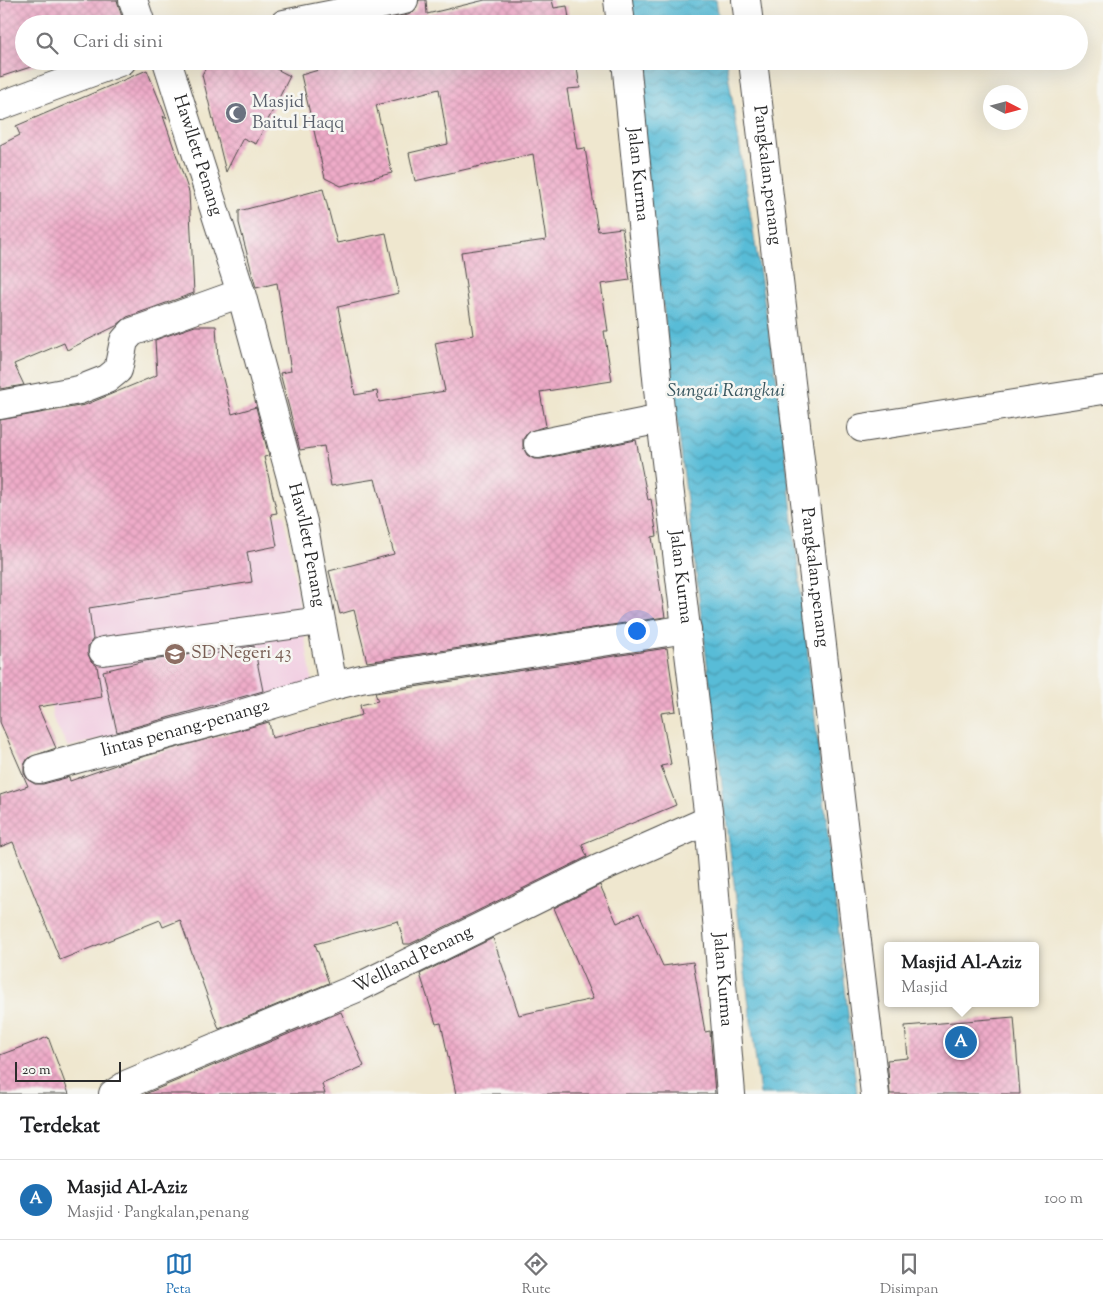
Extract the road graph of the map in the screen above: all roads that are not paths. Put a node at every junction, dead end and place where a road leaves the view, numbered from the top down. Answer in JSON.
{"nodes":[{"id":1,"x":133,"y":0,"type":"edge"},
{"id":2,"x":404,"y":0,"type":"edge"},
{"id":3,"x":618,"y":0,"type":"edge"},
{"id":4,"x":746,"y":0,"type":"edge"},
{"id":5,"x":138,"y":15,"type":"edge"},
{"id":6,"x":329,"y":15,"type":"edge"},
{"id":7,"x":620,"y":15,"type":"edge"},
{"id":8,"x":748,"y":15,"type":"edge"},
{"id":9,"x":98,"y":70,"type":"edge"},
{"id":10,"x":170,"y":70,"type":"edge"},
{"id":11,"x":627,"y":70,"type":"edge"},
{"id":12,"x":755,"y":70,"type":"edge"},
{"id":13,"x":0,"y":106,"type":"edge"},
{"id":14,"x":241,"y":293,"type":"junction"},
{"id":15,"x":1103,"y":390,"type":"edge"},
{"id":16,"x":0,"y":405,"type":"edge"},
{"id":17,"x":661,"y":419,"type":"junction"},
{"id":18,"x":862,"y":428,"type":"dead end"},
{"id":19,"x":538,"y":444,"type":"dead end"},
{"id":20,"x":320,"y":621,"type":"junction"},
{"id":21,"x":687,"y":629,"type":"junction"},
{"id":22,"x":103,"y":650,"type":"dead end"},
{"id":23,"x":333,"y":686,"type":"junction"},
{"id":24,"x":39,"y":769,"type":"dead end"},
{"id":25,"x":709,"y":820,"type":"junction"},
{"id":26,"x":114,"y":1094,"type":"edge"},
{"id":27,"x":731,"y":1094,"type":"edge"},
{"id":28,"x":875,"y":1094,"type":"edge"}],
"edges":[{"from":1,"to":5,"type":"street"},
{"from":2,"to":6,"type":"street"},
{"from":3,"to":7,"type":"street"},
{"from":4,"to":8,"type":"street"},
{"from":9,"to":13,"type":"street"},
{"from":10,"to":14,"type":"street","name":"Hawllett Penang"},
{"from":11,"to":17,"type":"street","name":"Jalan Kurma"},
{"from":12,"to":28,"type":"street","name":"Pangkalan,penang"},
{"from":14,"to":16,"type":"street"},
{"from":14,"to":20,"type":"street","name":"Hawllett Penang"},
{"from":15,"to":18,"type":"street"},
{"from":17,"to":19,"type":"street"},
{"from":17,"to":21,"type":"street","name":"Jalan Kurma"},
{"from":20,"to":22,"type":"street"},
{"from":20,"to":23,"type":"street","name":"Hawllett Penang"},
{"from":21,"to":23,"type":"street"},
{"from":21,"to":25,"type":"street","name":"Jalan Kurma"},
{"from":23,"to":24,"type":"street","name":"lintas penang-penang2"},
{"from":25,"to":26,"type":"street","name":"Wellland Penang"},
{"from":25,"to":27,"type":"street","name":"Jalan Kurma"}]}
